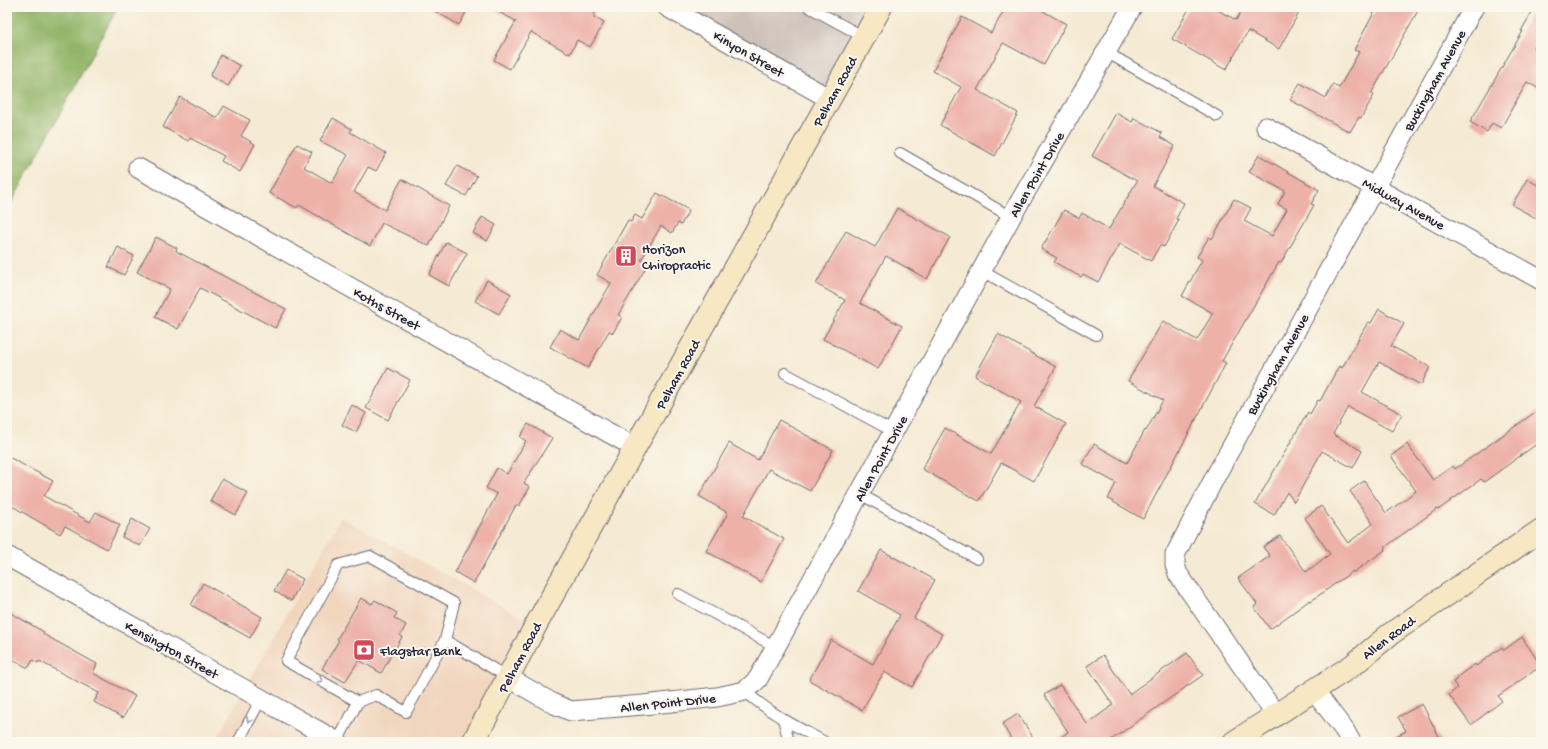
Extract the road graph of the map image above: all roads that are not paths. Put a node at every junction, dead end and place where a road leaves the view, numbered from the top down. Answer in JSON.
{"nodes":[{"id":1,"x":667,"y":7,"type":"edge"},
{"id":2,"x":809,"y":7,"type":"edge"},
{"id":3,"x":881,"y":7,"type":"edge"},
{"id":4,"x":1131,"y":7,"type":"edge"},
{"id":5,"x":1474,"y":7,"type":"edge"},
{"id":6,"x":864,"y":37,"type":"junction"},
{"id":7,"x":1106,"y":52,"type":"junction"},
{"id":8,"x":830,"y":99,"type":"junction"},
{"id":9,"x":1217,"y":116,"type":"dead end"},
{"id":10,"x":1266,"y":126,"type":"dead end"},
{"id":11,"x":900,"y":153,"type":"dead end"},
{"id":12,"x":138,"y":168,"type":"dead end"},
{"id":13,"x":1375,"y":187,"type":"junction"},
{"id":14,"x":1012,"y":217,"type":"junction"},
{"id":15,"x":982,"y":271,"type":"junction"},
{"id":16,"x":1541,"y":280,"type":"edge"},
{"id":17,"x":1096,"y":335,"type":"dead end"},
{"id":18,"x":785,"y":373,"type":"dead end"},
{"id":19,"x":894,"y":432,"type":"junction"},
{"id":20,"x":636,"y":448,"type":"junction"},
{"id":21,"x":860,"y":494,"type":"junction"},
{"id":22,"x":1541,"y":530,"type":"edge"},
{"id":23,"x":7,"y":556,"type":"edge"},
{"id":24,"x":977,"y":559,"type":"dead end"},
{"id":25,"x":678,"y":594,"type":"dead end"},
{"id":26,"x":445,"y":640,"type":"junction"},
{"id":27,"x":776,"y":647,"type":"junction"},
{"id":28,"x":509,"y":678,"type":"junction"},
{"id":29,"x":1314,"y":690,"type":"junction"},
{"id":30,"x":745,"y":691,"type":"junction"},
{"id":31,"x":260,"y":698,"type":"junction"},
{"id":32,"x":358,"y":702,"type":"junction"},
{"id":33,"x":1276,"y":715,"type":"junction"},
{"id":34,"x":783,"y":719,"type":"junction"},
{"id":35,"x":239,"y":742,"type":"edge"},
{"id":36,"x":337,"y":742,"type":"edge"},
{"id":37,"x":473,"y":742,"type":"edge"},
{"id":38,"x":790,"y":742,"type":"edge"},
{"id":39,"x":825,"y":742,"type":"edge"},
{"id":40,"x":1234,"y":742,"type":"edge"},
{"id":41,"x":1351,"y":742,"type":"edge"}],
"edges":[{"from":1,"to":8,"type":"street","name":"Kinyon Street"},
{"from":2,"to":6,"type":"lane"},
{"from":3,"to":6,"type":"main road","name":"Pelham Road"},
{"from":4,"to":7,"type":"street","name":"Allen Point Drive"},
{"from":5,"to":13,"type":"street","name":"Buckingham Avenue"},
{"from":6,"to":8,"type":"main road","name":"Pelham Road"},
{"from":7,"to":9,"type":"lane"},
{"from":7,"to":14,"type":"street","name":"Allen Point Drive"},
{"from":8,"to":20,"type":"main road","name":"Pelham Road"},
{"from":10,"to":13,"type":"street","name":"Midway Avenue"},
{"from":11,"to":14,"type":"lane"},
{"from":12,"to":20,"type":"street","name":"Koths Street"},
{"from":13,"to":16,"type":"street","name":"Midway Avenue"},
{"from":13,"to":33,"type":"street","name":"Buckingham Avenue"},
{"from":14,"to":15,"type":"street","name":"Allen Point Drive"},
{"from":15,"to":17,"type":"lane"},
{"from":15,"to":19,"type":"street","name":"Allen Point Drive"},
{"from":18,"to":19,"type":"lane"},
{"from":19,"to":21,"type":"street","name":"Allen Point Drive"},
{"from":20,"to":28,"type":"main road","name":"Pelham Road"},
{"from":21,"to":24,"type":"lane"},
{"from":21,"to":27,"type":"street","name":"Allen Point Drive"},
{"from":22,"to":29,"type":"main road","name":"Allen Road"},
{"from":23,"to":31,"type":"street","name":"Kensington Street"},
{"from":25,"to":27,"type":"lane"},
{"from":26,"to":28,"type":"lane"},
{"from":26,"to":32,"type":"lane"},
{"from":26,"to":32,"type":"lane","one_way":true},
{"from":27,"to":30,"type":"street","name":"Allen Point Drive"},
{"from":28,"to":30,"type":"street","name":"Allen Point Drive"},
{"from":28,"to":37,"type":"main road","name":"Pelham Road"},
{"from":29,"to":33,"type":"main road","name":"Allen Road"},
{"from":29,"to":41,"type":"street"},
{"from":30,"to":34,"type":"lane"},
{"from":31,"to":35,"type":"lane","one_way":true},
{"from":31,"to":36,"type":"street","name":"Kensington Street"},
{"from":32,"to":36,"type":"lane"},
{"from":33,"to":40,"type":"main road","name":"Allen Road"},
{"from":34,"to":38,"type":"lane"},
{"from":34,"to":39,"type":"lane"}]}
